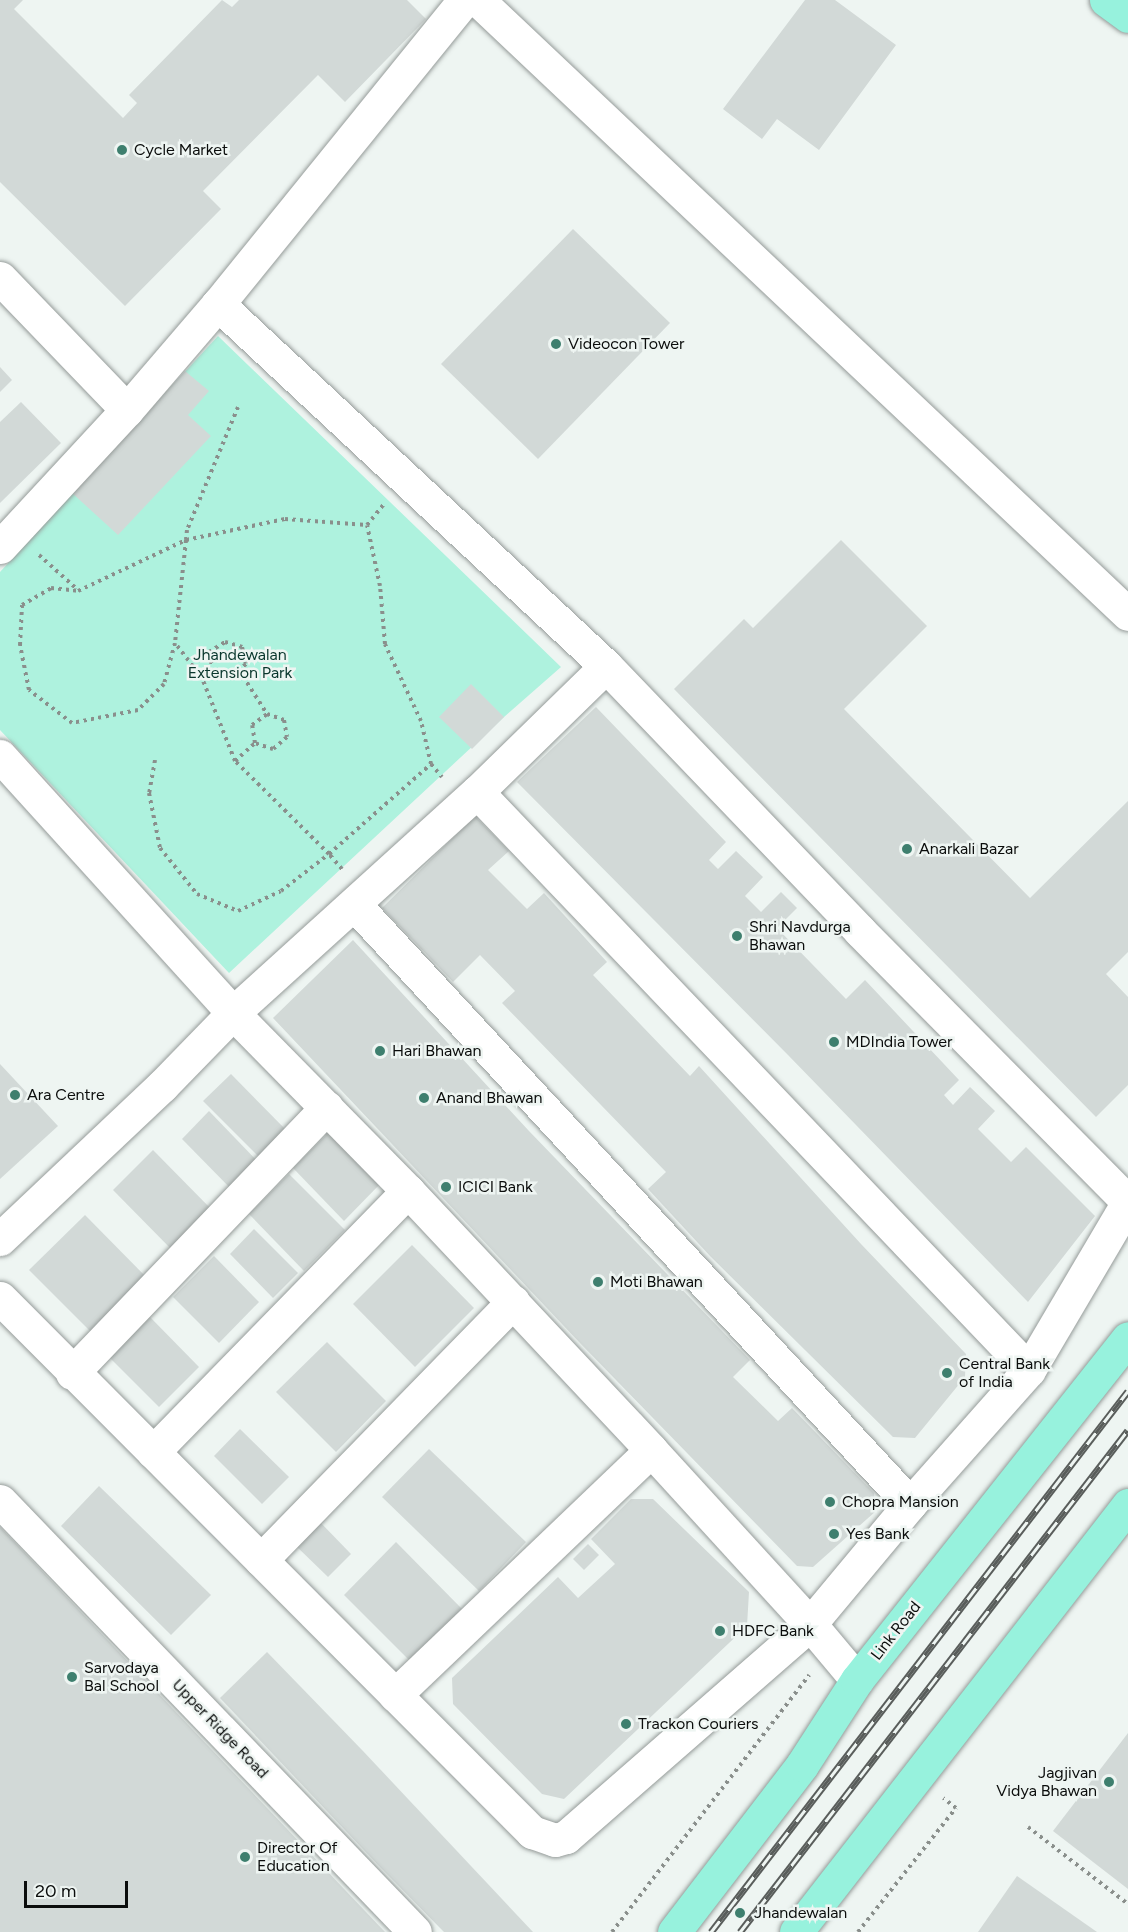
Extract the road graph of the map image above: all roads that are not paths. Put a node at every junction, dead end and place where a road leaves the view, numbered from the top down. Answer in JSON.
{"nodes":[{"id":1,"x":1106,"y":0,"type":"edge"},
{"id":2,"x":460,"y":3,"type":"edge"},
{"id":3,"x":1128,"y":16,"type":"edge"},
{"id":4,"x":0,"y":278,"type":"edge"},
{"id":5,"x":218,"y":304,"type":"junction"},
{"id":6,"x":127,"y":410,"type":"junction"},
{"id":7,"x":0,"y":547,"type":"edge"},
{"id":8,"x":1128,"y":614,"type":"edge"},
{"id":9,"x":606,"y":666,"type":"junction"},
{"id":10,"x":0,"y":756,"type":"edge"},
{"id":11,"x":477,"y":792,"type":"junction"},
{"id":12,"x":350,"y":889,"type":"junction"},
{"id":13,"x":233,"y":1013,"type":"junction"},
{"id":14,"x":327,"y":1107,"type":"junction"},
{"id":15,"x":408,"y":1191,"type":"junction"},
{"id":16,"x":1128,"y":1202,"type":"edge"},
{"id":17,"x":0,"y":1239,"type":"edge"},
{"id":18,"x":0,"y":1298,"type":"edge"},
{"id":19,"x":513,"y":1302,"type":"junction"},
{"id":20,"x":1128,"y":1338,"type":"edge"},
{"id":21,"x":1029,"y":1370,"type":"junction"},
{"id":22,"x":72,"y":1373,"type":"junction"},
{"id":23,"x":651,"y":1450,"type":"junction"},
{"id":24,"x":153,"y":1452,"type":"junction"},
{"id":25,"x":0,"y":1501,"type":"edge"},
{"id":26,"x":910,"y":1504,"type":"junction"},
{"id":27,"x":1128,"y":1505,"type":"edge"},
{"id":28,"x":261,"y":1560,"type":"junction"},
{"id":29,"x":810,"y":1624,"type":"junction"},
{"id":30,"x":856,"y":1680,"type":"junction"},
{"id":31,"x":395,"y":1695,"type":"junction"},
{"id":32,"x":415,"y":1932,"type":"edge"},
{"id":33,"x":674,"y":1932,"type":"edge"},
{"id":34,"x":796,"y":1932,"type":"edge"}],
"edges":[{"from":1,"to":3,"type":"main road"},
{"from":2,"to":5,"type":"street"},
{"from":2,"to":8,"type":"street"},
{"from":4,"to":6,"type":"street"},
{"from":5,"to":6,"type":"street"},
{"from":5,"to":9,"type":"street"},
{"from":6,"to":7,"type":"street"},
{"from":9,"to":11,"type":"street"},
{"from":9,"to":16,"type":"street"},
{"from":10,"to":13,"type":"street"},
{"from":11,"to":12,"type":"street"},
{"from":11,"to":21,"type":"street"},
{"from":12,"to":13,"type":"street"},
{"from":12,"to":26,"type":"street"},
{"from":13,"to":14,"type":"street"},
{"from":13,"to":17,"type":"street"},
{"from":14,"to":15,"type":"street"},
{"from":14,"to":22,"type":"street"},
{"from":15,"to":19,"type":"street"},
{"from":15,"to":24,"type":"street"},
{"from":16,"to":21,"type":"street"},
{"from":18,"to":22,"type":"street"},
{"from":19,"to":23,"type":"street"},
{"from":19,"to":28,"type":"street"},
{"from":20,"to":30,"type":"main road","name":"Link Road"},
{"from":21,"to":26,"type":"street"},
{"from":22,"to":24,"type":"street"},
{"from":23,"to":29,"type":"street"},
{"from":23,"to":31,"type":"street"},
{"from":24,"to":28,"type":"street"},
{"from":25,"to":32,"type":"street","name":"Upper Ridge Road"},
{"from":26,"to":29,"type":"street"},
{"from":27,"to":34,"type":"main road"},
{"from":28,"to":31,"type":"street"},
{"from":29,"to":30,"type":"street"},
{"from":29,"to":31,"type":"street"},
{"from":30,"to":33,"type":"main road","name":"Link Road"}]}
